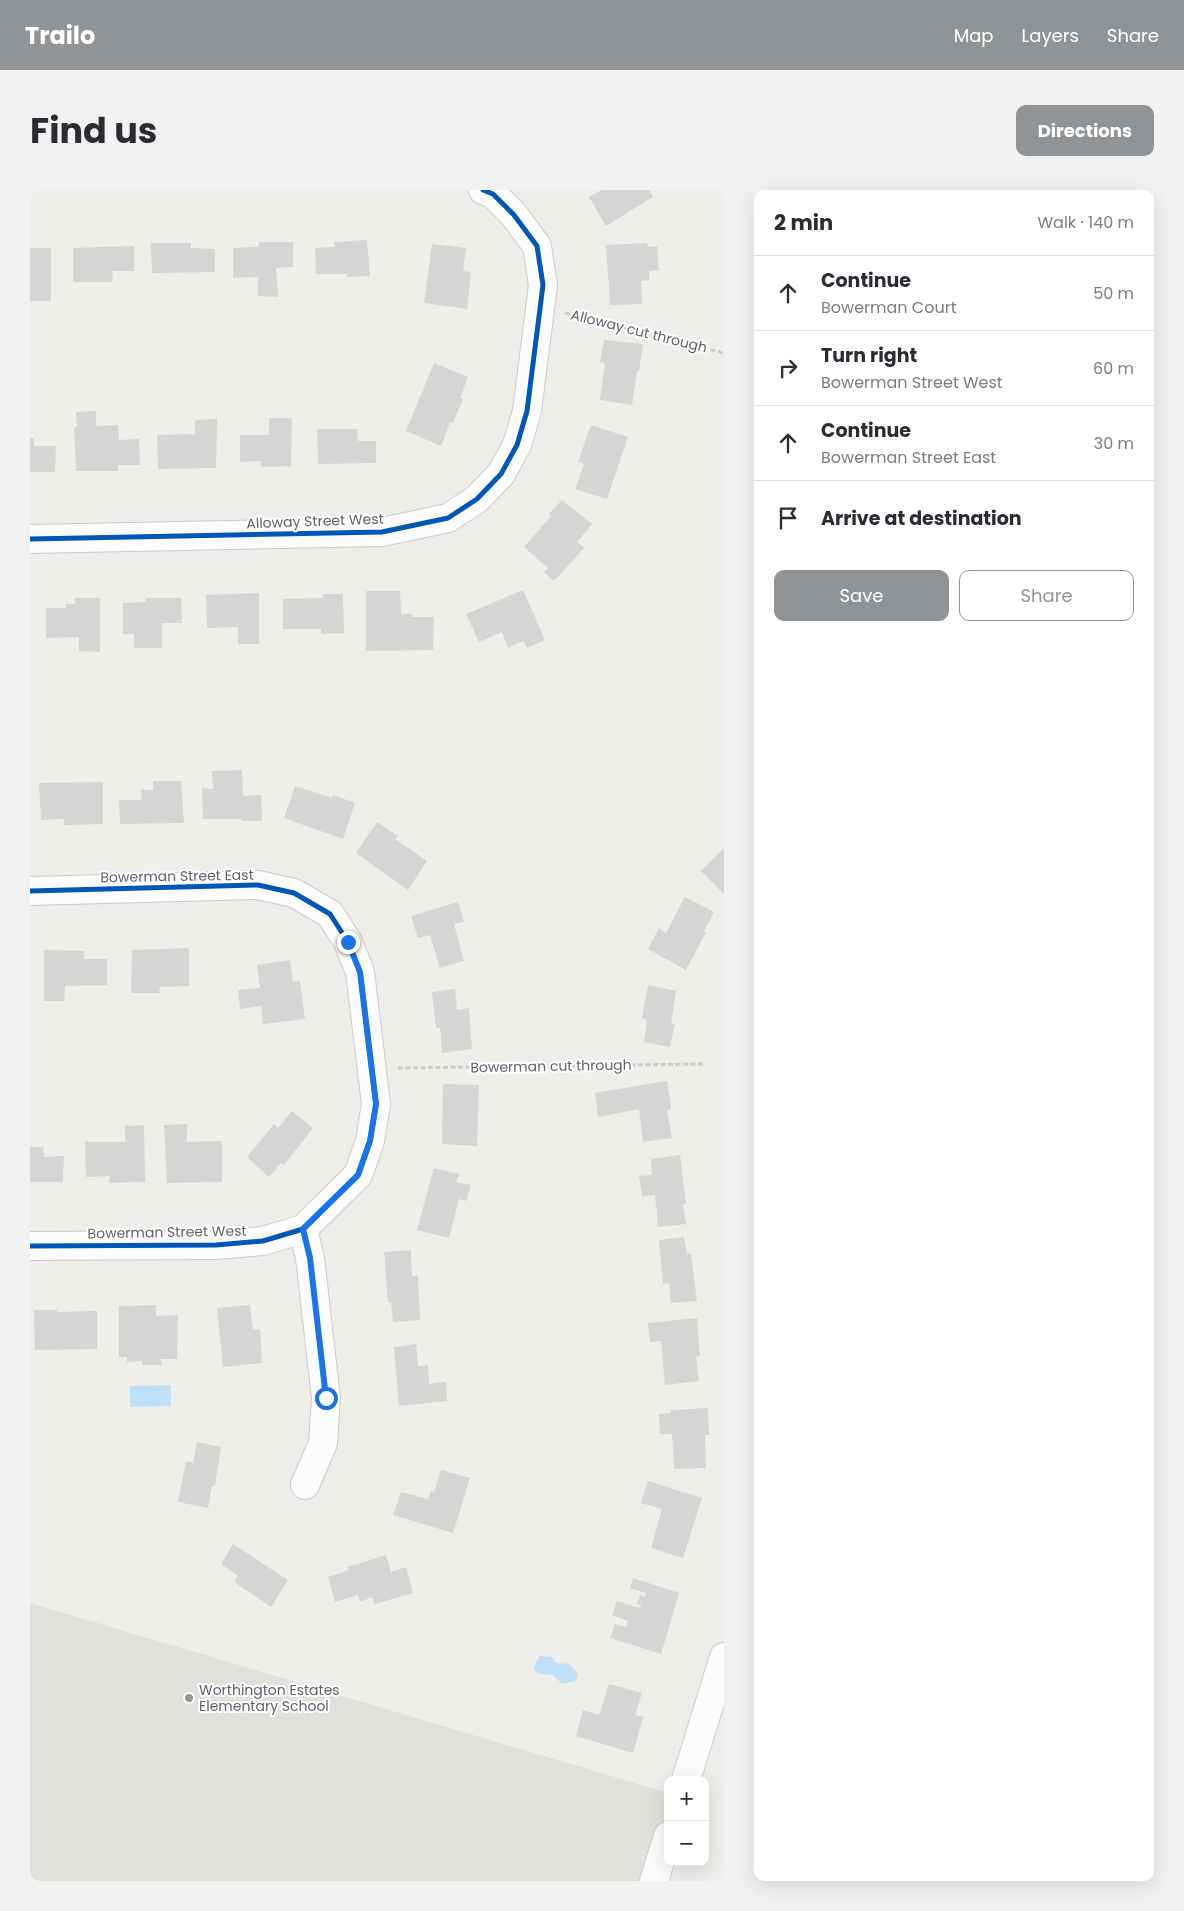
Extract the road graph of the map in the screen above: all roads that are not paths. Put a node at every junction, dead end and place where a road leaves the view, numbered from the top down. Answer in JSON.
{"nodes":[{"id":1,"x":483,"y":190,"type":"edge"},
{"id":2,"x":30,"y":539,"type":"edge"},
{"id":3,"x":30,"y":891,"type":"edge"},
{"id":4,"x":368,"y":1045,"type":"joint"},
{"id":5,"x":303,"y":1229,"type":"junction"},
{"id":6,"x":30,"y":1246,"type":"edge"},
{"id":7,"x":305,"y":1484,"type":"dead end"},
{"id":8,"x":724,"y":1657,"type":"edge"},
{"id":9,"x":687,"y":1776,"type":"edge"},
{"id":10,"x":664,"y":1849,"type":"edge"},
{"id":11,"x":654,"y":1881,"type":"edge"}],
"edges":[{"from":1,"to":2,"type":"street","name":"Alloway Street West"},
{"from":3,"to":4,"type":"street","name":"Bowerman Street East"},
{"from":4,"to":5,"type":"street","name":"Bowerman Street West"},
{"from":5,"to":6,"type":"street","name":"Bowerman Street West"},
{"from":5,"to":7,"type":"street"},
{"from":8,"to":9,"type":"street"},
{"from":10,"to":11,"type":"street"}]}
